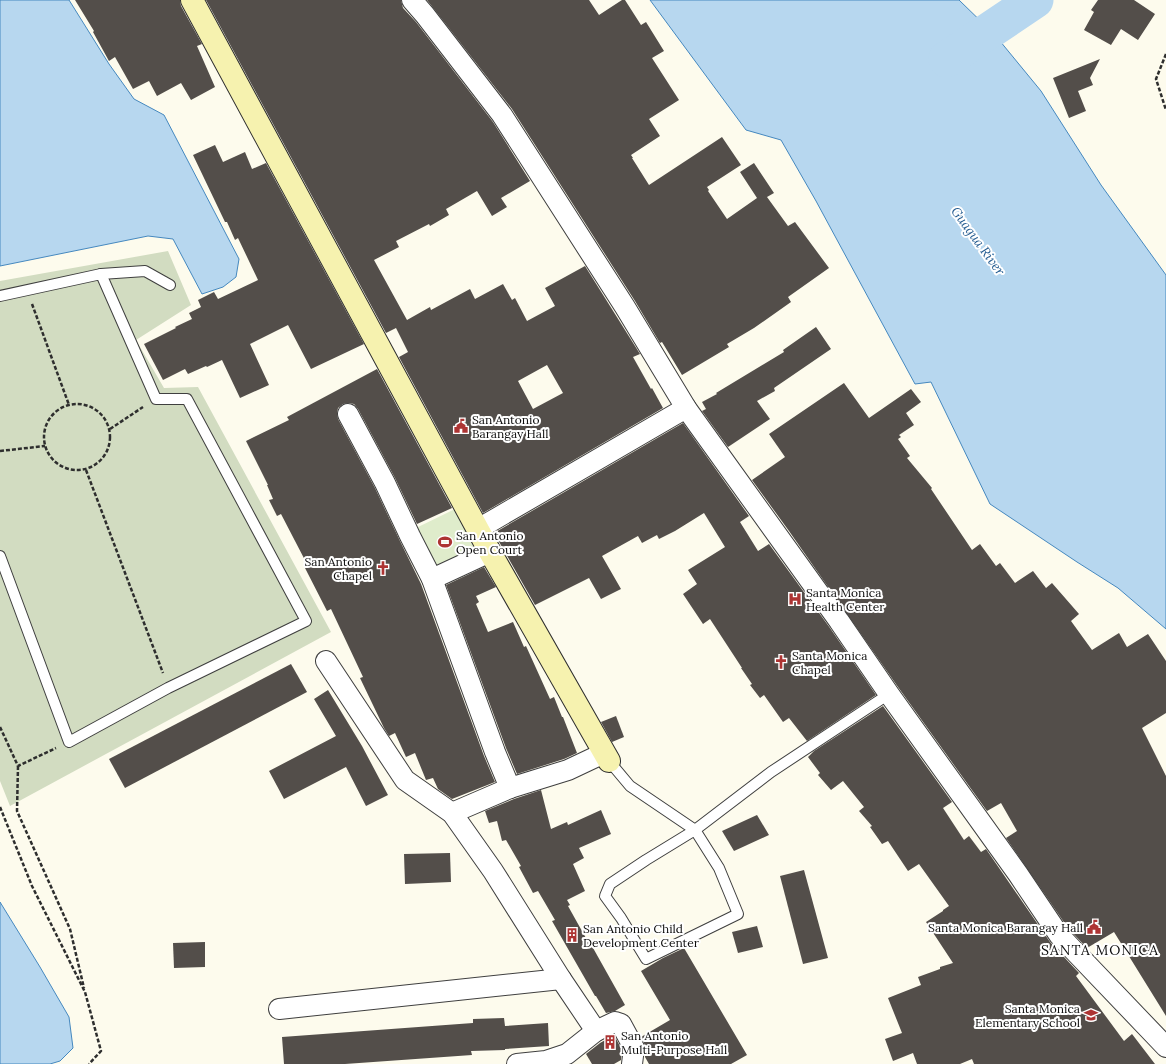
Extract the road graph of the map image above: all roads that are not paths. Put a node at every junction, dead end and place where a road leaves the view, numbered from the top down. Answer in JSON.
{"nodes":[{"id":1,"x":192,"y":0,"type":"edge"},
{"id":2,"x":412,"y":0,"type":"edge"},
{"id":3,"x":101,"y":274,"type":"junction"},
{"id":4,"x":170,"y":285,"type":"dead end"},
{"id":5,"x":0,"y":296,"type":"edge"},
{"id":6,"x":686,"y":408,"type":"junction"},
{"id":7,"x":348,"y":414,"type":"dead end"},
{"id":8,"x":478,"y":529,"type":"junction"},
{"id":9,"x":490,"y":552,"type":"junction"},
{"id":10,"x":0,"y":556,"type":"edge"},
{"id":11,"x":432,"y":579,"type":"junction"},
{"id":12,"x":326,"y":660,"type":"dead end"},
{"id":13,"x":889,"y":694,"type":"junction"},
{"id":14,"x":607,"y":757,"type":"junction"},
{"id":15,"x":510,"y":788,"type":"junction"},
{"id":16,"x":452,"y":813,"type":"junction"},
{"id":17,"x":695,"y":830,"type":"junction"},
{"id":18,"x":561,"y":979,"type":"junction"},
{"id":19,"x":279,"y":1009,"type":"dead end"},
{"id":20,"x":596,"y":1031,"type":"junction"},
{"id":21,"x":1164,"y":1045,"type":"edge"},
{"id":22,"x":517,"y":1064,"type":"edge"},
{"id":23,"x":632,"y":1064,"type":"edge"}],
"edges":[{"from":1,"to":8,"type":"street"},
{"from":2,"to":6,"type":"street"},
{"from":3,"to":4,"type":"lane"},
{"from":3,"to":5,"type":"lane"},
{"from":3,"to":10,"type":"lane"},
{"from":6,"to":8,"type":"street"},
{"from":6,"to":13,"type":"street"},
{"from":7,"to":11,"type":"street"},
{"from":8,"to":9,"type":"street"},
{"from":9,"to":11,"type":"street"},
{"from":9,"to":14,"type":"street"},
{"from":11,"to":15,"type":"street"},
{"from":12,"to":16,"type":"street"},
{"from":13,"to":17,"type":"lane"},
{"from":13,"to":21,"type":"street"},
{"from":14,"to":15,"type":"street"},
{"from":14,"to":17,"type":"lane"},
{"from":15,"to":16,"type":"street"},
{"from":16,"to":18,"type":"street"},
{"from":17,"to":17,"type":"lane"},
{"from":18,"to":19,"type":"street"},
{"from":18,"to":20,"type":"street"},
{"from":20,"to":22,"type":"street"},
{"from":20,"to":23,"type":"street"}]}
